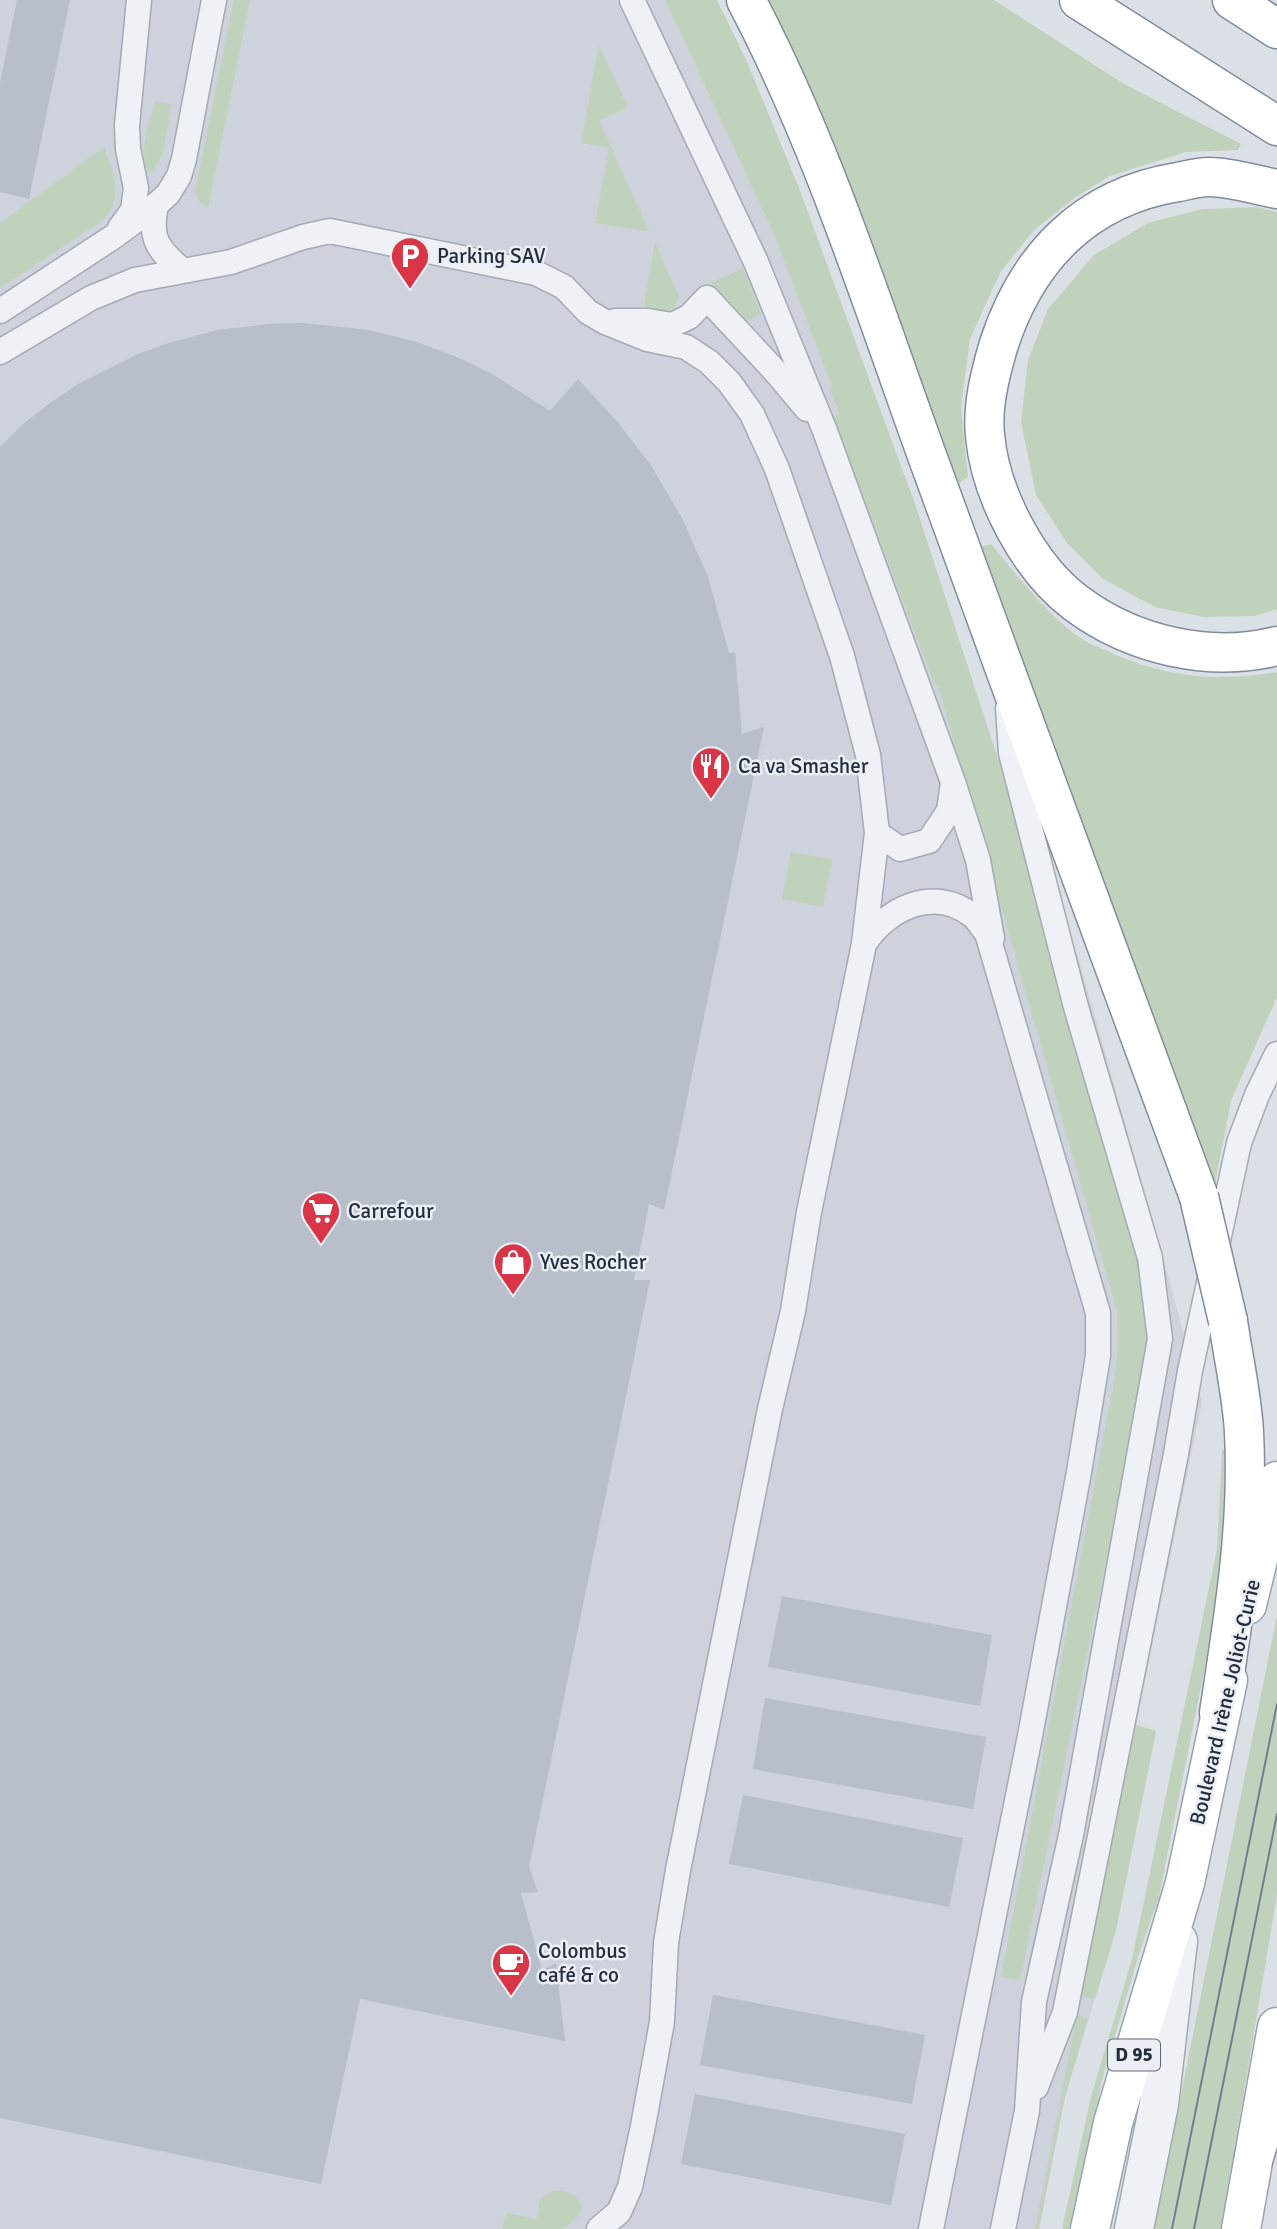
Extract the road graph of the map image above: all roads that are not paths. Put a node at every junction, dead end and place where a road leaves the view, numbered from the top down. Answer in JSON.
{"nodes":[{"id":1,"x":139,"y":0,"type":"edge"},
{"id":2,"x":214,"y":0,"type":"edge"},
{"id":3,"x":632,"y":0,"type":"edge"},
{"id":4,"x":746,"y":0,"type":"edge"},
{"id":5,"x":1079,"y":0,"type":"edge"},
{"id":6,"x":1232,"y":0,"type":"edge"},
{"id":7,"x":1277,"y":29,"type":"edge"},
{"id":8,"x":1277,"y":126,"type":"edge"},
{"id":9,"x":1277,"y":189,"type":"edge"},
{"id":10,"x":156,"y":205,"type":"junction"},
{"id":11,"x":113,"y":237,"type":"junction"},
{"id":12,"x":182,"y":270,"type":"junction"},
{"id":13,"x":0,"y":311,"type":"edge"},
{"id":14,"x":605,"y":321,"type":"junction"},
{"id":15,"x":0,"y":352,"type":"edge"},
{"id":16,"x":825,"y":431,"type":"junction"},
{"id":17,"x":1277,"y":646,"type":"edge"},
{"id":18,"x":1007,"y":676,"type":"junction"},
{"id":19,"x":953,"y":782,"type":"junction"},
{"id":20,"x":877,"y":833,"type":"junction"},
{"id":21,"x":864,"y":944,"type":"junction"},
{"id":22,"x":996,"y":959,"type":"junction"},
{"id":23,"x":1277,"y":1054,"type":"edge"},
{"id":24,"x":1277,"y":1481,"type":"edge"},
{"id":25,"x":1219,"y":1713,"type":"junction"},
{"id":26,"x":1185,"y":1883,"type":"junction"},
{"id":27,"x":1277,"y":2027,"type":"edge"},
{"id":28,"x":1277,"y":2082,"type":"edge"},
{"id":29,"x":1027,"y":2111,"type":"junction"},
{"id":30,"x":1254,"y":2157,"type":"junction"},
{"id":31,"x":621,"y":2220,"type":"edge"},
{"id":32,"x":599,"y":2229,"type":"edge"},
{"id":33,"x":931,"y":2229,"type":"edge"},
{"id":34,"x":1003,"y":2229,"type":"edge"},
{"id":35,"x":1090,"y":2229,"type":"edge"},
{"id":36,"x":1134,"y":2229,"type":"edge"},
{"id":37,"x":1241,"y":2229,"type":"edge"}],
"edges":[{"from":1,"to":11,"type":"lane"},
{"from":2,"to":10,"type":"lane"},
{"from":3,"to":16,"type":"lane"},
{"from":4,"to":18,"type":"main road"},
{"from":5,"to":8,"type":"main road"},
{"from":6,"to":7,"type":"main road"},
{"from":9,"to":17,"type":"main road"},
{"from":10,"to":11,"type":"lane"},
{"from":10,"to":12,"type":"lane"},
{"from":11,"to":13,"type":"lane"},
{"from":12,"to":14,"type":"lane"},
{"from":12,"to":15,"type":"lane"},
{"from":14,"to":16,"type":"lane"},
{"from":14,"to":20,"type":"lane"},
{"from":16,"to":19,"type":"lane"},
{"from":18,"to":25,"type":"main road","bridge":true},
{"from":18,"to":29,"type":"lane"},
{"from":19,"to":20,"type":"lane"},
{"from":19,"to":22,"type":"lane"},
{"from":20,"to":21,"type":"lane"},
{"from":21,"to":22,"type":"lane"},
{"from":21,"to":31,"type":"lane"},
{"from":22,"to":33,"type":"lane"},
{"from":23,"to":29,"type":"lane"},
{"from":24,"to":25,"type":"main road","name":"Boulevard Irène Joliot-Curie","number":"D 95"},
{"from":25,"to":26,"type":"main road","name":"Boulevard Irène Joliot-Curie","number":"D 95"},
{"from":26,"to":35,"type":"main road","name":"Boulevard Irène Joliot-Curie","number":"D 95"},
{"from":26,"to":36,"type":"street","name":"Boulevard Irène Joliot-Curie"},
{"from":27,"to":30,"type":"main road"},
{"from":28,"to":30,"type":"main road"},
{"from":29,"to":34,"type":"lane"},
{"from":30,"to":37,"type":"main road"},
{"from":31,"to":32,"type":"lane"}]}
